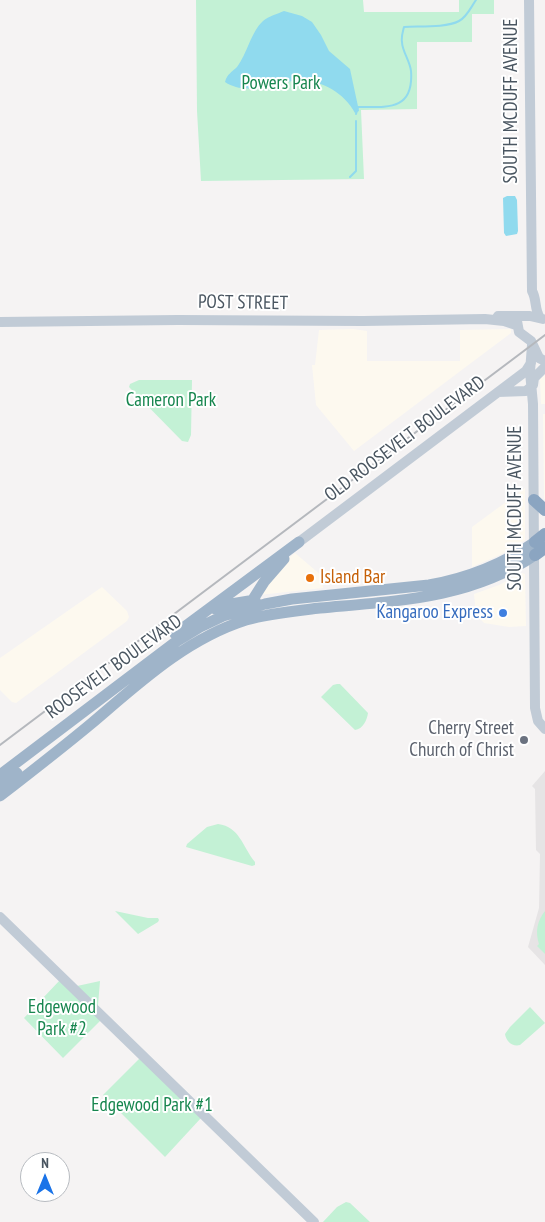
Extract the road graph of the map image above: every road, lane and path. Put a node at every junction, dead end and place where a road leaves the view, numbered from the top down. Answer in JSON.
{"nodes":[{"id":1,"x":529,"y":0,"type":"edge"},
{"id":2,"x":532,"y":291,"type":"junction"},
{"id":3,"x":525,"y":316,"type":"junction"},
{"id":4,"x":485,"y":319,"type":"junction"},
{"id":5,"x":542,"y":319,"type":"edge"},
{"id":6,"x":0,"y":322,"type":"edge"},
{"id":7,"x":516,"y":325,"type":"junction"},
{"id":8,"x":532,"y":345,"type":"junction"},
{"id":9,"x":545,"y":360,"type":"edge"},
{"id":10,"x":531,"y":363,"type":"junction"},
{"id":11,"x":545,"y":367,"type":"edge"},
{"id":12,"x":532,"y":386,"type":"junction"},
{"id":13,"x":496,"y":393,"type":"junction"},
{"id":14,"x":534,"y":500,"type":"junction"},
{"id":15,"x":545,"y":510,"type":"edge"},
{"id":16,"x":545,"y":534,"type":"edge"},
{"id":17,"x":299,"y":542,"type":"junction"},
{"id":18,"x":538,"y":548,"type":"edge"},
{"id":19,"x":250,"y":604,"type":"junction"},
{"id":20,"x":203,"y":613,"type":"junction"},
{"id":21,"x":226,"y":627,"type":"junction"},
{"id":22,"x":131,"y":690,"type":"junction"},
{"id":23,"x":545,"y":729,"type":"edge"},
{"id":24,"x":0,"y":766,"type":"edge"},
{"id":25,"x":0,"y":775,"type":"edge"},
{"id":26,"x":0,"y":786,"type":"edge"},
{"id":27,"x":0,"y":796,"type":"edge"},
{"id":28,"x":0,"y":917,"type":"edge"},
{"id":29,"x":314,"y":1222,"type":"edge"}],
"edges":[{"from":1,"to":2,"type":"main road","name":"SOUTH MCDUFF AVENUE"},
{"from":2,"to":3,"type":"main road","name":"SOUTH MCDUFF AVENUE"},
{"from":2,"to":5,"type":"main road","name":"SOUTH MCDUFF AVENUE"},
{"from":3,"to":4,"type":"main road","name":"POST STREET"},
{"from":3,"to":5,"type":"main road","name":"POST STREET"},
{"from":3,"to":7,"type":"main road"},
{"from":4,"to":6,"type":"main road","name":"POST STREET"},
{"from":4,"to":7,"type":"main road","name":"POST STREET"},
{"from":7,"to":8,"type":"main road"},
{"from":8,"to":9,"type":"main road"},
{"from":8,"to":10,"type":"main road","name":"SOUTH MCDUFF AVENUE"},
{"from":10,"to":12,"type":"main road","name":"SOUTH MCDUFF AVENUE"},
{"from":10,"to":13,"type":"main road","name":"OLD ROOSEVELT BOULEVARD"},
{"from":11,"to":12,"type":"main road"},
{"from":12,"to":13,"type":"main road"},
{"from":12,"to":14,"type":"main road","name":"SOUTH MCDUFF AVENUE"},
{"from":13,"to":17,"type":"main road","name":"OLD ROOSEVELT BOULEVARD"},
{"from":14,"to":15,"type":"highway"},
{"from":14,"to":18,"type":"main road","name":"SOUTH MCDUFF AVENUE"},
{"from":16,"to":18,"type":"highway","name":"ROOSEVELT BOULEVARD"},
{"from":17,"to":19,"type":"highway"},
{"from":17,"to":20,"type":"highway"},
{"from":18,"to":19,"type":"highway","name":"ROOSEVELT BOULEVARD"},
{"from":18,"to":21,"type":"highway","name":"ROOSEVELT BOULEVARD"},
{"from":18,"to":23,"type":"main road","name":"SOUTH MCDUFF AVENUE"},
{"from":19,"to":20,"type":"highway"},
{"from":19,"to":21,"type":"highway"},
{"from":19,"to":25,"type":"highway","name":"ROOSEVELT BOULEVARD"},
{"from":20,"to":24,"type":"highway"},
{"from":21,"to":22,"type":"highway","name":"ROOSEVELT BOULEVARD"},
{"from":22,"to":26,"type":"highway"},
{"from":22,"to":27,"type":"highway"},
{"from":28,"to":29,"type":"main road"}]}
